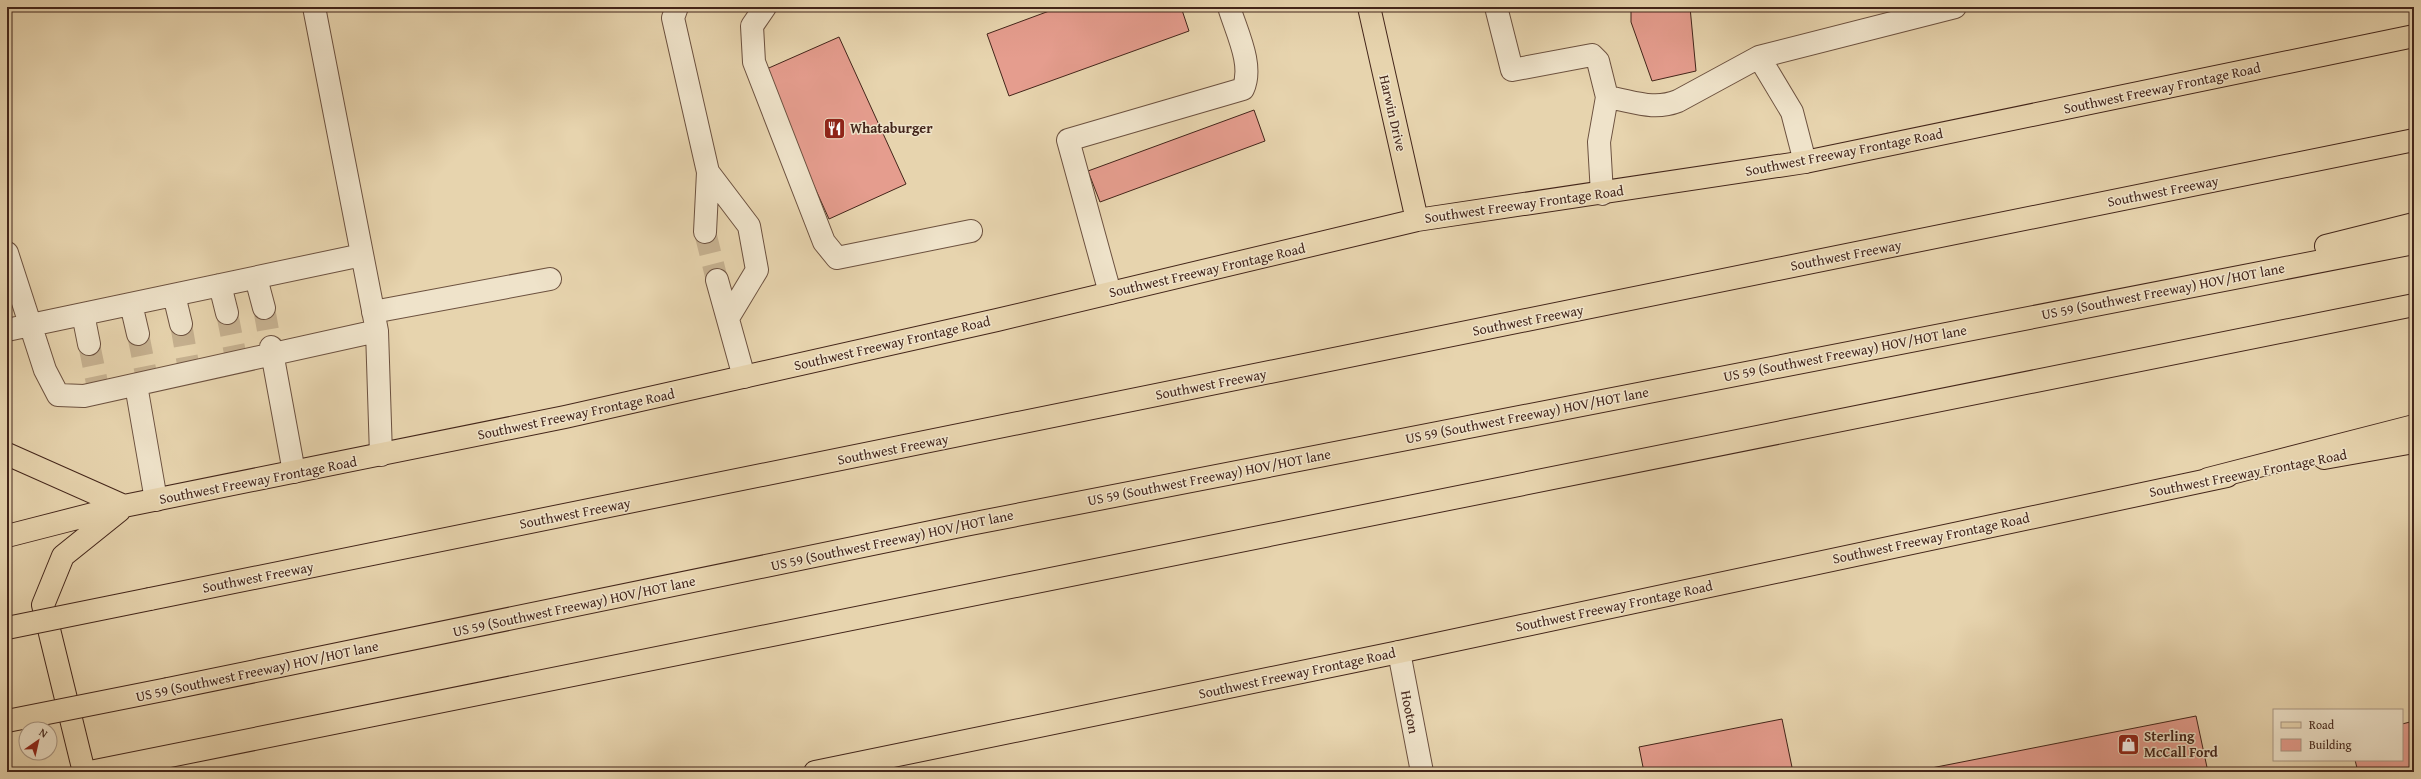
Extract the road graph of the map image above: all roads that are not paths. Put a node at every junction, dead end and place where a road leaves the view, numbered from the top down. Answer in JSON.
{"nodes":[{"id":1,"x":314,"y":7,"type":"edge"},
{"id":2,"x":677,"y":7,"type":"edge"},
{"id":3,"x":765,"y":7,"type":"edge"},
{"id":4,"x":1229,"y":7,"type":"edge"},
{"id":5,"x":1369,"y":7,"type":"edge"},
{"id":6,"x":1496,"y":7,"type":"edge"},
{"id":7,"x":1955,"y":7,"type":"edge"},
{"id":8,"x":2414,"y":36,"type":"edge"},
{"id":9,"x":1759,"y":57,"type":"junction"},
{"id":10,"x":1607,"y":97,"type":"junction"},
{"id":11,"x":2414,"y":140,"type":"edge"},
{"id":12,"x":1805,"y":162,"type":"junction"},
{"id":13,"x":708,"y":172,"type":"junction"},
{"id":14,"x":1602,"y":194,"type":"junction"},
{"id":15,"x":1417,"y":220,"type":"junction"},
{"id":16,"x":2414,"y":224,"type":"edge"},
{"id":17,"x":971,"y":230,"type":"dead end"},
{"id":18,"x":706,"y":232,"type":"tunnel mouth"},
{"id":19,"x":2414,"y":243,"type":"edge"},
{"id":20,"x":7,"y":253,"type":"edge"},
{"id":21,"x":362,"y":255,"type":"junction"},
{"id":22,"x":256,"y":278,"type":"junction"},
{"id":23,"x":550,"y":279,"type":"dead end"},
{"id":24,"x":717,"y":280,"type":"tunnel mouth"},
{"id":25,"x":220,"y":285,"type":"junction"},
{"id":26,"x":1110,"y":293,"type":"junction"},
{"id":27,"x":174,"y":294,"type":"junction"},
{"id":28,"x":131,"y":304,"type":"junction"},
{"id":29,"x":2414,"y":305,"type":"edge"},
{"id":30,"x":264,"y":308,"type":"tunnel mouth"},
{"id":31,"x":2075,"y":308,"type":"junction"},
{"id":32,"x":226,"y":313,"type":"tunnel mouth"},
{"id":33,"x":83,"y":314,"type":"junction"},
{"id":34,"x":728,"y":318,"type":"junction"},
{"id":35,"x":375,"y":322,"type":"junction"},
{"id":36,"x":181,"y":324,"type":"tunnel mouth"},
{"id":37,"x":31,"y":325,"type":"junction"},
{"id":38,"x":7,"y":330,"type":"edge"},
{"id":39,"x":138,"y":334,"type":"tunnel mouth"},
{"id":40,"x":89,"y":344,"type":"tunnel mouth"},
{"id":41,"x":272,"y":351,"type":"junction"},
{"id":42,"x":744,"y":377,"type":"junction"},
{"id":43,"x":143,"y":380,"type":"junction"},
{"id":44,"x":2414,"y":426,"type":"edge"},
{"id":45,"x":2414,"y":442,"type":"edge"},
{"id":46,"x":7,"y":454,"type":"edge"},
{"id":47,"x":381,"y":455,"type":"junction"},
{"id":48,"x":294,"y":472,"type":"junction"},
{"id":49,"x":2208,"y":479,"type":"junction"},
{"id":50,"x":156,"y":500,"type":"junction"},
{"id":51,"x":124,"y":506,"type":"junction"},
{"id":52,"x":7,"y":536,"type":"edge"},
{"id":53,"x":7,"y":628,"type":"edge"},
{"id":54,"x":1399,"y":652,"type":"junction"},
{"id":55,"x":7,"y":721,"type":"edge"},
{"id":56,"x":84,"y":772,"type":"edge"},
{"id":57,"x":90,"y":772,"type":"edge"},
{"id":58,"x":815,"y":772,"type":"edge"},
{"id":59,"x":1422,"y":772,"type":"edge"}],
"edges":[{"from":1,"to":21,"type":"street"},
{"from":2,"to":13,"type":"street"},
{"from":3,"to":17,"type":"street"},
{"from":4,"to":26,"type":"street"},
{"from":5,"to":15,"type":"main road","name":"Harwin Drive"},
{"from":6,"to":10,"type":"street"},
{"from":7,"to":9,"type":"street"},
{"from":8,"to":12,"type":"main road","name":"Southwest Freeway Frontage Road"},
{"from":9,"to":10,"type":"street"},
{"from":9,"to":12,"type":"street"},
{"from":10,"to":14,"type":"street"},
{"from":11,"to":53,"type":"main road","name":"Southwest Freeway","bridge":true},
{"from":12,"to":14,"type":"main road","name":"Southwest Freeway Frontage Road"},
{"from":13,"to":18,"type":"street"},
{"from":13,"to":34,"type":"street"},
{"from":14,"to":15,"type":"main road","name":"Southwest Freeway Frontage Road"},
{"from":15,"to":26,"type":"main road","name":"Southwest Freeway Frontage Road"},
{"from":16,"to":31,"type":"main road"},
{"from":19,"to":31,"type":"main road","name":"US 59 (Southwest Freeway) HOV/HOT lane"},
{"from":20,"to":37,"type":"street"},
{"from":21,"to":22,"type":"street"},
{"from":21,"to":35,"type":"street"},
{"from":22,"to":25,"type":"street"},
{"from":22,"to":30,"type":"street"},
{"from":23,"to":35,"type":"street"},
{"from":24,"to":34,"type":"street"},
{"from":25,"to":27,"type":"street"},
{"from":25,"to":32,"type":"street"},
{"from":26,"to":42,"type":"main road","name":"Southwest Freeway Frontage Road"},
{"from":27,"to":28,"type":"street"},
{"from":27,"to":36,"type":"street"},
{"from":28,"to":33,"type":"street"},
{"from":28,"to":39,"type":"street"},
{"from":29,"to":57,"type":"main road"},
{"from":31,"to":55,"type":"main road","name":"US 59 (Southwest Freeway) HOV/HOT lane","bridge":true},
{"from":33,"to":37,"type":"street"},
{"from":33,"to":40,"type":"street"},
{"from":34,"to":42,"type":"street"},
{"from":35,"to":41,"type":"street"},
{"from":35,"to":47,"type":"street"},
{"from":37,"to":38,"type":"street"},
{"from":37,"to":43,"type":"street"},
{"from":41,"to":43,"type":"street"},
{"from":41,"to":48,"type":"street"},
{"from":42,"to":47,"type":"main road","name":"Southwest Freeway Frontage Road"},
{"from":43,"to":50,"type":"street"},
{"from":44,"to":49,"type":"main road"},
{"from":45,"to":49,"type":"main road","name":"Southwest Freeway Frontage Road"},
{"from":46,"to":51,"type":"main road"},
{"from":47,"to":48,"type":"main road","name":"Southwest Freeway Frontage Road"},
{"from":48,"to":50,"type":"main road","name":"Southwest Freeway Frontage Road"},
{"from":49,"to":54,"type":"main road","name":"Southwest Freeway Frontage Road"},
{"from":50,"to":51,"type":"main road","name":"Southwest Freeway Frontage Road"},
{"from":51,"to":52,"type":"main road","name":"Southwest Freeway Frontage Road"},
{"from":51,"to":56,"type":"main road"},
{"from":54,"to":58,"type":"main road","name":"Southwest Freeway Frontage Road"},
{"from":54,"to":59,"type":"street","name":"Hooton"}]}
